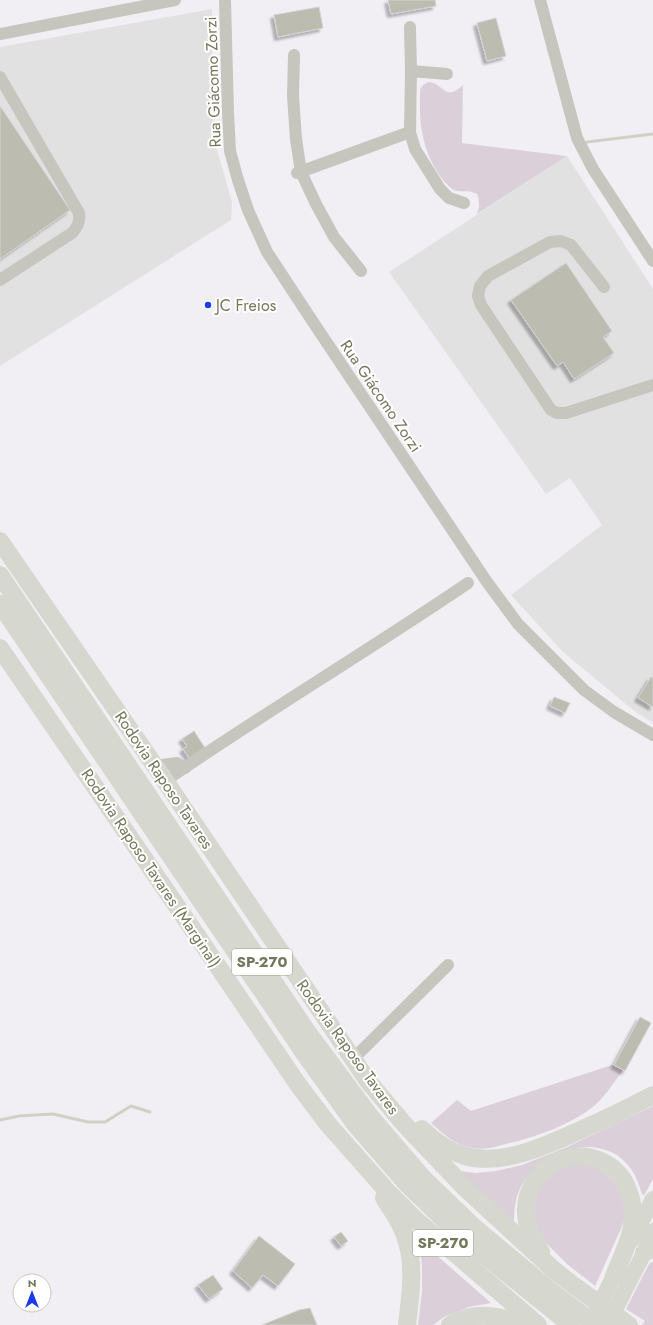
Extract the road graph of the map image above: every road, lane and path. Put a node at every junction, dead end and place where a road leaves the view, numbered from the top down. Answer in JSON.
{"nodes":[{"id":1,"x":175,"y":0,"type":"edge"},
{"id":2,"x":225,"y":0,"type":"edge"},
{"id":3,"x":540,"y":0,"type":"edge"},
{"id":4,"x":410,"y":26,"type":"dead end"},
{"id":5,"x":0,"y":34,"type":"edge"},
{"id":6,"x":294,"y":55,"type":"dead end"},
{"id":7,"x":411,"y":71,"type":"junction"},
{"id":8,"x":447,"y":74,"type":"dead end"},
{"id":9,"x":0,"y":77,"type":"edge"},
{"id":10,"x":410,"y":132,"type":"junction"},
{"id":11,"x":299,"y":173,"type":"junction"},
{"id":12,"x":464,"y":203,"type":"dead end"},
{"id":13,"x":653,"y":261,"type":"edge"},
{"id":14,"x":361,"y":271,"type":"dead end"},
{"id":15,"x":0,"y":280,"type":"edge"},
{"id":16,"x":604,"y":287,"type":"dead end"},
{"id":17,"x":653,"y":385,"type":"edge"},
{"id":18,"x":0,"y":541,"type":"edge"},
{"id":19,"x":0,"y":575,"type":"edge"},
{"id":20,"x":468,"y":583,"type":"dead end"},
{"id":21,"x":0,"y":604,"type":"edge"},
{"id":22,"x":3,"y":659,"type":"edge"},
{"id":23,"x":653,"y":735,"type":"edge"},
{"id":24,"x":155,"y":766,"type":"junction"},
{"id":25,"x":185,"y":768,"type":"junction"},
{"id":26,"x":165,"y":781,"type":"junction"},
{"id":27,"x":448,"y":965,"type":"dead end"},
{"id":28,"x":356,"y":1064,"type":"junction"},
{"id":29,"x":653,"y":1095,"type":"edge"},
{"id":30,"x":355,"y":1154,"type":"junction"},
{"id":31,"x":653,"y":1199,"type":"edge"},
{"id":32,"x":653,"y":1231,"type":"edge"},
{"id":33,"x":648,"y":1250,"type":"edge"},
{"id":34,"x":554,"y":1270,"type":"junction"},
{"id":35,"x":614,"y":1276,"type":"junction"},
{"id":36,"x":569,"y":1317,"type":"edge"},
{"id":37,"x":407,"y":1325,"type":"edge"},
{"id":38,"x":450,"y":1325,"type":"edge"},
{"id":39,"x":525,"y":1325,"type":"edge"},
{"id":40,"x":538,"y":1325,"type":"edge"},
{"id":41,"x":589,"y":1325,"type":"edge"},
{"id":42,"x":596,"y":1325,"type":"edge"},
{"id":43,"x":607,"y":1325,"type":"edge"},
{"id":44,"x":629,"y":1325,"type":"edge"}],
"edges":[{"from":1,"to":5,"type":"street"},
{"from":2,"to":23,"type":"street","name":"Rua Giácomo Zorzi"},
{"from":3,"to":13,"type":"street"},
{"from":4,"to":7,"type":"street"},
{"from":6,"to":11,"type":"street"},
{"from":7,"to":8,"type":"street"},
{"from":7,"to":10,"type":"street"},
{"from":9,"to":15,"type":"street"},
{"from":10,"to":11,"type":"street"},
{"from":10,"to":12,"type":"street"},
{"from":11,"to":14,"type":"street"},
{"from":16,"to":17,"type":"street"},
{"from":18,"to":24,"type":"highway","name":"Rodovia Raposo Tavares","number":"SP-270"},
{"from":19,"to":36,"type":"highway","name":"Rodovia Raposo Tavares","number":"SP-270"},
{"from":20,"to":25,"type":"street"},
{"from":21,"to":36,"type":"highway","name":"Rodovia Raposo Tavares","number":"SP-270"},
{"from":22,"to":30,"type":"highway","name":"Rodovia Raposo Tavares (Marginal)","number":"SP-270"},
{"from":24,"to":25,"type":"street"},
{"from":24,"to":26,"type":"highway","name":"Rodovia Raposo Tavares","number":"SP-270"},
{"from":25,"to":26,"type":"street"},
{"from":26,"to":28,"type":"highway","name":"Rodovia Raposo Tavares","number":"SP-270"},
{"from":27,"to":28,"type":"street"},
{"from":28,"to":29,"type":"highway"},
{"from":28,"to":34,"type":"highway","name":"Rodovia Raposo Tavares","number":"SP-270"},
{"from":30,"to":37,"type":"highway"},
{"from":30,"to":40,"type":"highway","name":"Rodovia Raposo Tavares (Marginal)","number":"SP-270"},
{"from":31,"to":35,"type":"main road"},
{"from":32,"to":33,"type":"main road"},
{"from":33,"to":43,"type":"main road"},
{"from":34,"to":35,"type":"highway"},
{"from":34,"to":44,"type":"highway","name":"Rodovia Raposo Tavares","number":"SP-270"},
{"from":35,"to":41,"type":"main road"},
{"from":36,"to":42,"type":"highway","name":"Rodovia Raposo Tavares","number":"SP-270"},
{"from":38,"to":39,"type":"highway"}]}
